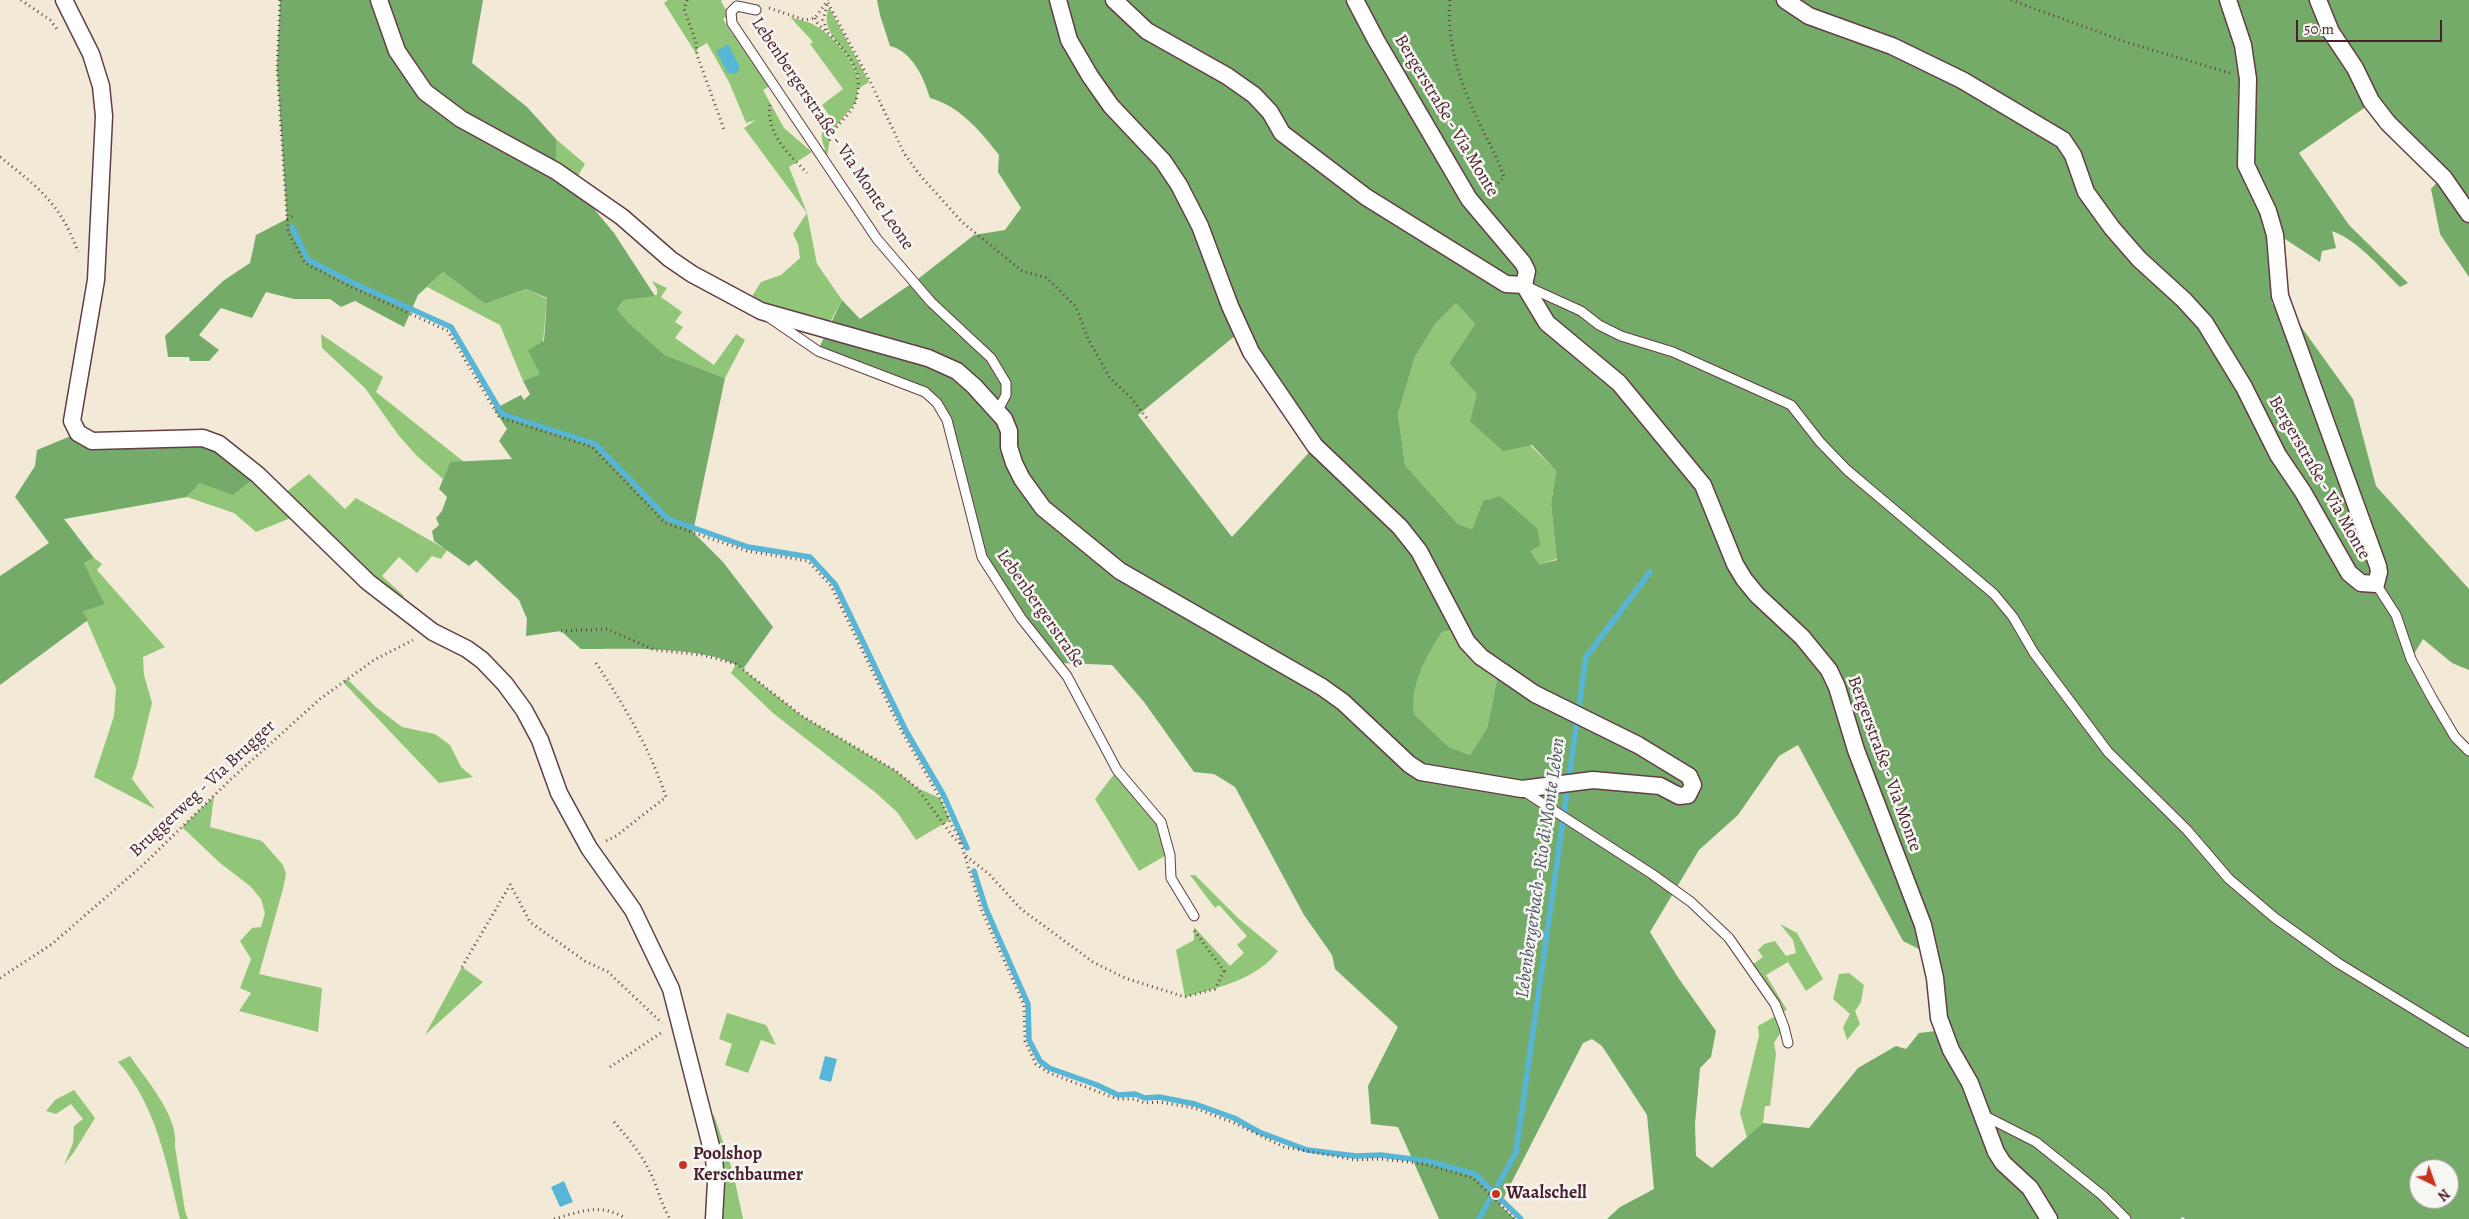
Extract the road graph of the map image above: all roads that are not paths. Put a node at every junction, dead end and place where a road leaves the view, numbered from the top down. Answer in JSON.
{"nodes":[{"id":1,"x":64,"y":0,"type":"edge"},
{"id":2,"x":379,"y":0,"type":"edge"},
{"id":3,"x":1058,"y":0,"type":"edge"},
{"id":4,"x":1114,"y":0,"type":"edge"},
{"id":5,"x":1355,"y":0,"type":"edge"},
{"id":6,"x":1785,"y":0,"type":"edge"},
{"id":7,"x":2228,"y":0,"type":"edge"},
{"id":8,"x":2318,"y":0,"type":"edge"},
{"id":9,"x":756,"y":10,"type":"road end"},
{"id":10,"x":2469,"y":214,"type":"edge"},
{"id":11,"x":1524,"y":285,"type":"junction"},
{"id":12,"x":761,"y":311,"type":"junction"},
{"id":13,"x":997,"y":412,"type":"junction"},
{"id":14,"x":2376,"y":584,"type":"junction"},
{"id":15,"x":2469,"y":751,"type":"edge"},
{"id":16,"x":1522,"y":789,"type":"junction"},
{"id":17,"x":1194,"y":916,"type":"road end"},
{"id":18,"x":2469,"y":1043,"type":"edge"},
{"id":19,"x":1788,"y":1044,"type":"dead end"},
{"id":20,"x":1981,"y":1114,"type":"junction"},
{"id":21,"x":714,"y":1219,"type":"edge"},
{"id":22,"x":2049,"y":1219,"type":"edge"},
{"id":23,"x":2126,"y":1219,"type":"edge"}],
"edges":[{"from":1,"to":21,"type":"street"},
{"from":2,"to":12,"type":"street"},
{"from":3,"to":16,"type":"street"},
{"from":4,"to":11,"type":"street"},
{"from":5,"to":11,"type":"street","name":"Bergerstraße - Via Monte"},
{"from":6,"to":14,"type":"street","name":"Bergerstraße - Via Monte"},
{"from":7,"to":14,"type":"street","name":"Bergerstraße - Via Monte"},
{"from":8,"to":10,"type":"street"},
{"from":9,"to":13,"type":"lane","name":"Lebenbergerstraße - Via Monte Leone"},
{"from":11,"to":18,"type":"lane"},
{"from":11,"to":20,"type":"street","name":"Bergerstraße - Via Monte"},
{"from":12,"to":13,"type":"street"},
{"from":12,"to":17,"type":"lane","name":"Lebenbergerstraße"},
{"from":13,"to":16,"type":"street"},
{"from":14,"to":15,"type":"lane"},
{"from":16,"to":19,"type":"lane"},
{"from":20,"to":22,"type":"street","name":"Bergerstraße - Via Monte"},
{"from":20,"to":23,"type":"lane"}]}
